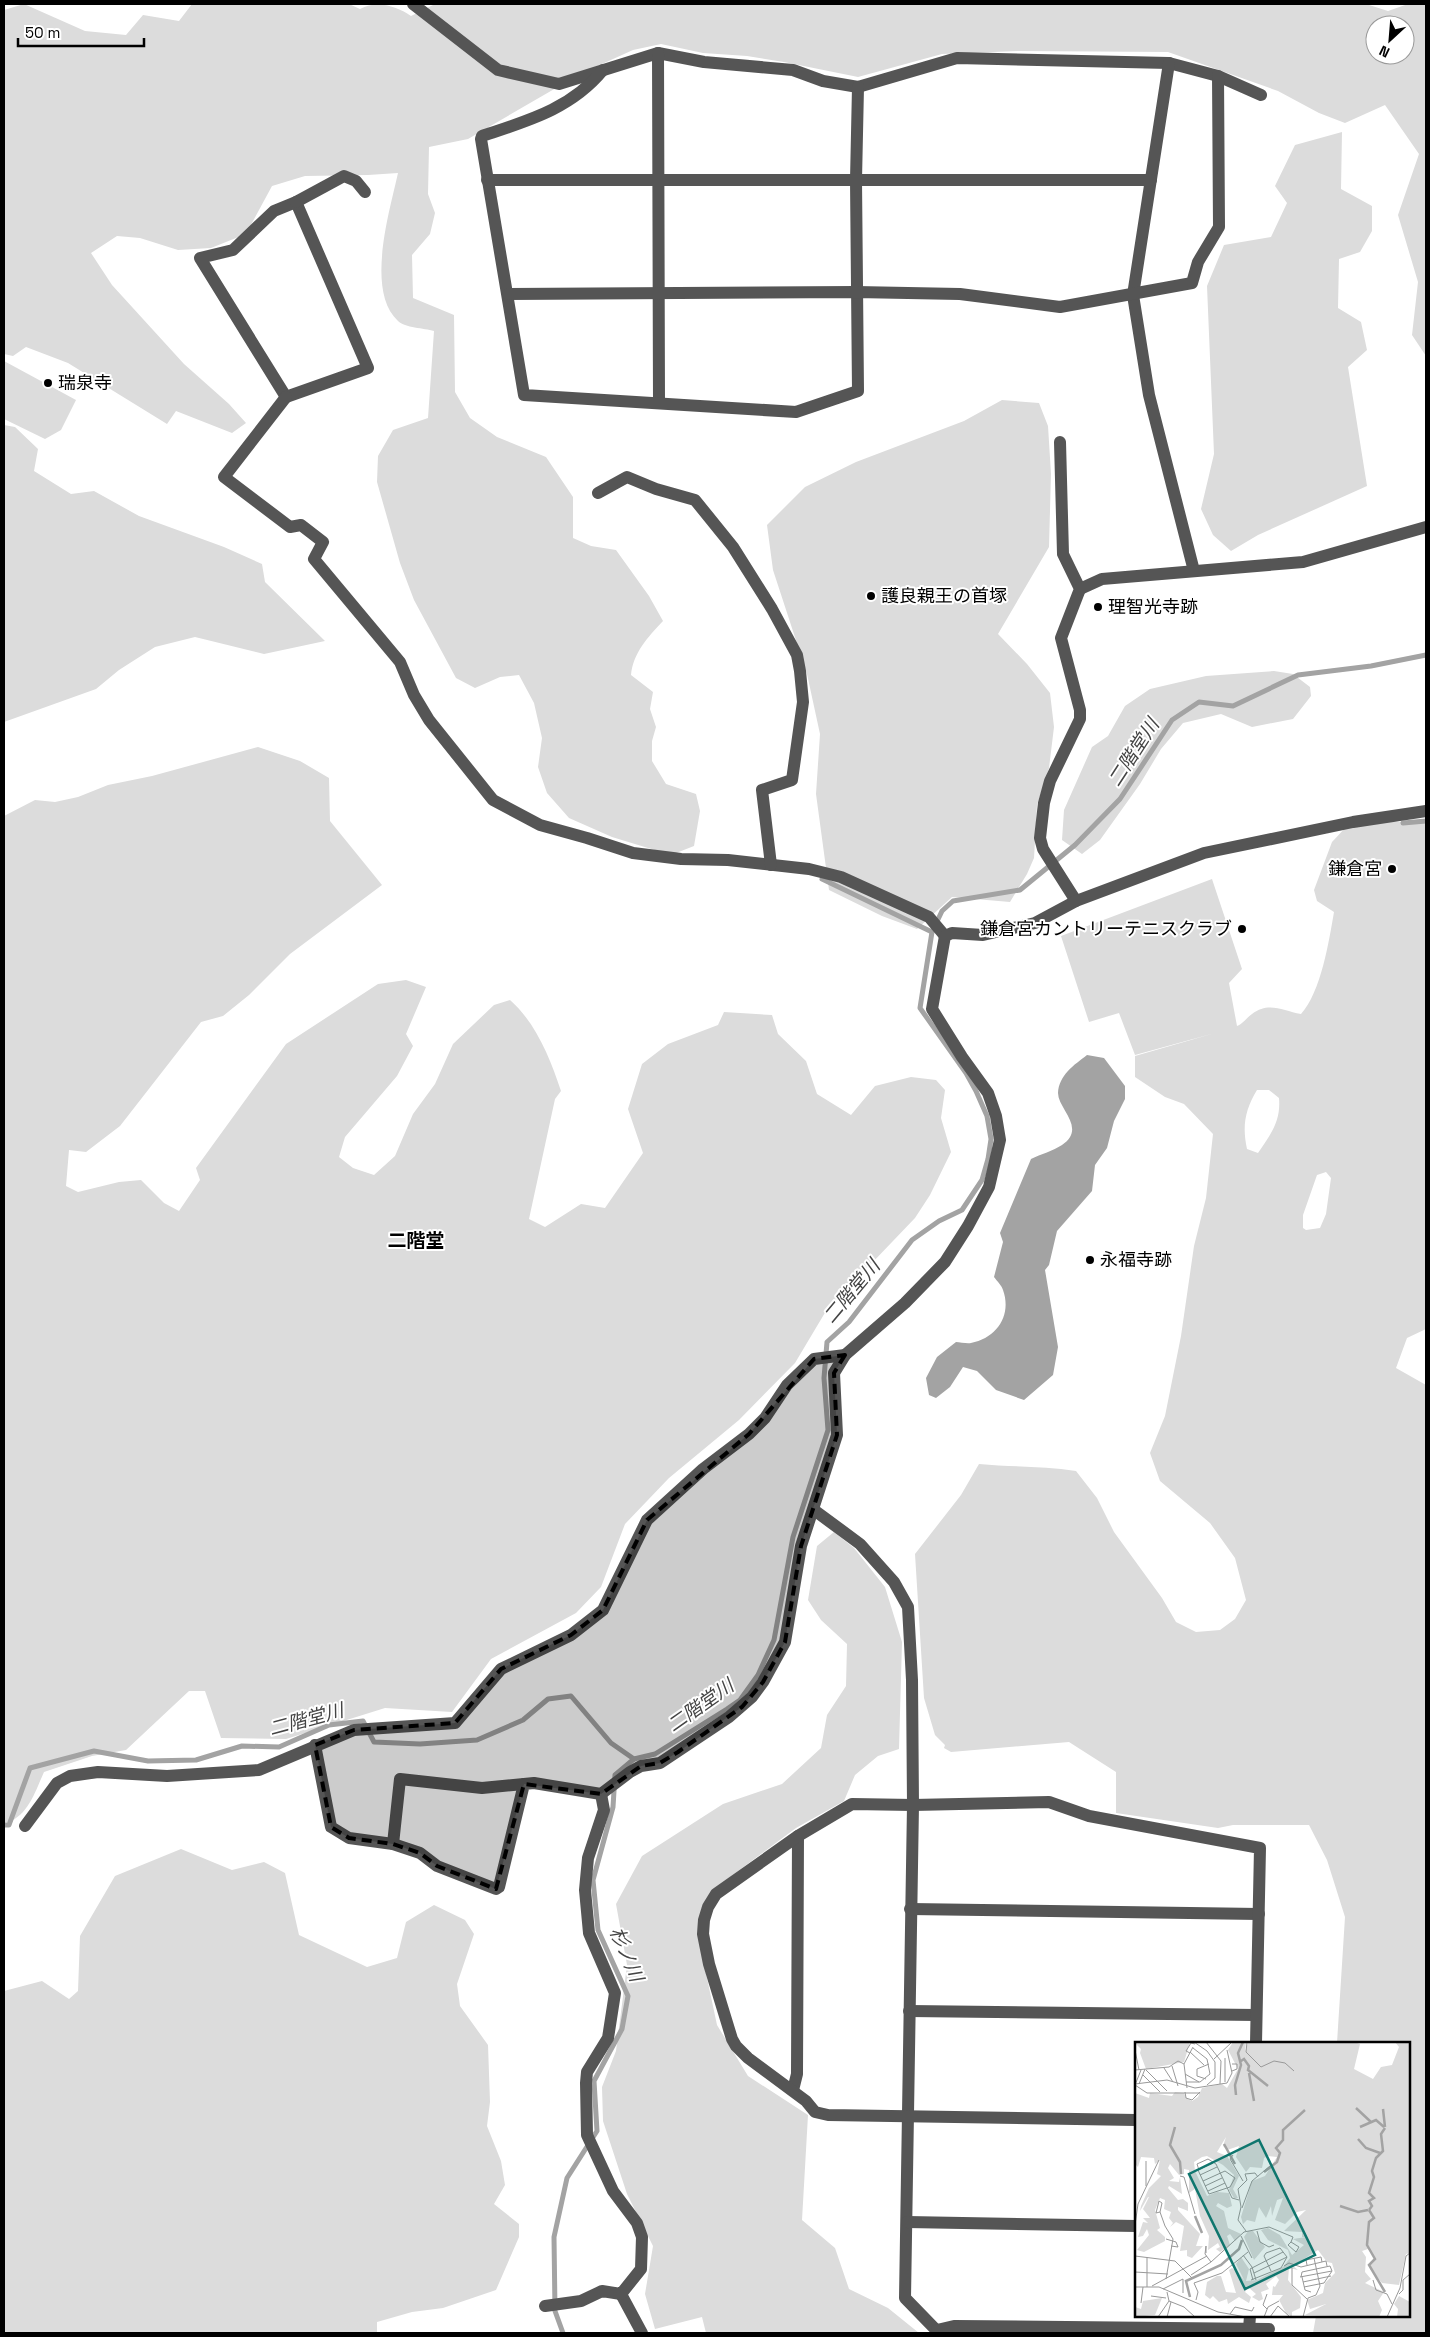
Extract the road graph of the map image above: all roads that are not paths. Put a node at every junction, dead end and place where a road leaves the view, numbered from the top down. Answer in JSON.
{"nodes":[{"id":1,"x":413,"y":4,"type":"edge"},
{"id":2,"x":658,"y":53,"type":"junction"},
{"id":3,"x":1169,"y":63,"type":"junction"},
{"id":4,"x":603,"y":70,"type":"junction"},
{"id":5,"x":1218,"y":76,"type":"junction"},
{"id":6,"x":858,"y":87,"type":"junction"},
{"id":7,"x":1261,"y":95,"type":"dead end"},
{"id":8,"x":487,"y":180,"type":"junction"},
{"id":9,"x":658,"y":180,"type":"junction"},
{"id":10,"x":856,"y":180,"type":"junction"},
{"id":11,"x":1151,"y":180,"type":"junction"},
{"id":12,"x":365,"y":192,"type":"dead end"},
{"id":13,"x":296,"y":202,"type":"junction"},
{"id":14,"x":856,"y":292,"type":"junction"},
{"id":15,"x":658,"y":293,"type":"junction"},
{"id":16,"x":508,"y":294,"type":"junction"},
{"id":17,"x":1134,"y":295,"type":"junction"},
{"id":18,"x":286,"y":397,"type":"junction"},
{"id":19,"x":659,"y":403,"type":"junction"},
{"id":20,"x":1060,"y":442,"type":"dead end"},
{"id":21,"x":598,"y":493,"type":"dead end"},
{"id":22,"x":1426,"y":527,"type":"edge"},
{"id":23,"x":1194,"y":571,"type":"junction"},
{"id":24,"x":1080,"y":589,"type":"junction"},
{"id":25,"x":1426,"y":812,"type":"edge"},
{"id":26,"x":770,"y":865,"type":"junction"},
{"id":27,"x":1076,"y":901,"type":"junction"},
{"id":28,"x":945,"y":936,"type":"junction"},
{"id":29,"x":845,"y":1355,"type":"junction"},
{"id":30,"x":814,"y":1510,"type":"junction"},
{"id":31,"x":315,"y":1745,"type":"junction"},
{"id":32,"x":524,"y":1784,"type":"junction"},
{"id":33,"x":605,"y":1791,"type":"junction"},
{"id":34,"x":913,"y":1805,"type":"junction"},
{"id":35,"x":25,"y":1826,"type":"dead end"},
{"id":36,"x":798,"y":1836,"type":"junction"},
{"id":37,"x":393,"y":1844,"type":"junction"},
{"id":38,"x":910,"y":1909,"type":"junction"},
{"id":39,"x":1259,"y":1914,"type":"junction"},
{"id":40,"x":908,"y":2012,"type":"junction"},
{"id":41,"x":1256,"y":2015,"type":"junction"},
{"id":42,"x":1256,"y":2042,"type":"edge"},
{"id":43,"x":793,"y":2090,"type":"junction"},
{"id":44,"x":907,"y":2116,"type":"junction"},
{"id":45,"x":1135,"y":2120,"type":"edge"},
{"id":46,"x":907,"y":2222,"type":"junction"},
{"id":47,"x":1135,"y":2226,"type":"edge"},
{"id":48,"x":621,"y":2294,"type":"junction"},
{"id":49,"x":545,"y":2306,"type":"dead end"},
{"id":50,"x":1250,"y":2317,"type":"edge"},
{"id":51,"x":1249,"y":2329,"type":"junction"},
{"id":52,"x":1269,"y":2329,"type":"dead end"},
{"id":53,"x":1222,"y":2331,"type":"edge"},
{"id":54,"x":938,"y":2332,"type":"edge"},
{"id":55,"x":642,"y":2333,"type":"edge"}],
"edges":[{"from":1,"to":4,"type":"street"},
{"from":2,"to":4,"type":"street"},
{"from":2,"to":6,"type":"street"},
{"from":2,"to":9,"type":"street"},
{"from":3,"to":5,"type":"street"},
{"from":3,"to":6,"type":"street"},
{"from":3,"to":11,"type":"street"},
{"from":4,"to":8,"type":"street"},
{"from":5,"to":7,"type":"street"},
{"from":5,"to":17,"type":"street"},
{"from":6,"to":10,"type":"street"},
{"from":8,"to":9,"type":"street"},
{"from":8,"to":16,"type":"street"},
{"from":9,"to":10,"type":"street"},
{"from":9,"to":15,"type":"street"},
{"from":10,"to":11,"type":"street"},
{"from":10,"to":14,"type":"street"},
{"from":11,"to":17,"type":"street"},
{"from":12,"to":13,"type":"street"},
{"from":13,"to":18,"type":"street"},
{"from":13,"to":18,"type":"street"},
{"from":14,"to":15,"type":"street"},
{"from":14,"to":17,"type":"street"},
{"from":14,"to":19,"type":"street"},
{"from":15,"to":16,"type":"street"},
{"from":15,"to":19,"type":"street"},
{"from":16,"to":19,"type":"street"},
{"from":17,"to":23,"type":"street"},
{"from":18,"to":26,"type":"street"},
{"from":20,"to":24,"type":"street"},
{"from":21,"to":26,"type":"street"},
{"from":22,"to":23,"type":"street"},
{"from":23,"to":24,"type":"street"},
{"from":24,"to":27,"type":"street"},
{"from":25,"to":27,"type":"street"},
{"from":26,"to":28,"type":"street"},
{"from":27,"to":28,"type":"street"},
{"from":28,"to":29,"type":"street"},
{"from":29,"to":30,"type":"street"},
{"from":29,"to":31,"type":"street"},
{"from":30,"to":33,"type":"street"},
{"from":30,"to":34,"type":"street"},
{"from":31,"to":35,"type":"street"},
{"from":31,"to":37,"type":"street"},
{"from":32,"to":33,"type":"street"},
{"from":32,"to":37,"type":"street"},
{"from":32,"to":37,"type":"street"},
{"from":33,"to":48,"type":"street"},
{"from":34,"to":36,"type":"street"},
{"from":34,"to":38,"type":"street"},
{"from":34,"to":39,"type":"street"},
{"from":36,"to":43,"type":"street"},
{"from":36,"to":43,"type":"street"},
{"from":38,"to":39,"type":"street"},
{"from":38,"to":40,"type":"street"},
{"from":39,"to":41,"type":"street"},
{"from":40,"to":41,"type":"street"},
{"from":40,"to":44,"type":"street"},
{"from":41,"to":42,"type":"street"},
{"from":43,"to":44,"type":"street"},
{"from":44,"to":45,"type":"street"},
{"from":44,"to":46,"type":"street"},
{"from":46,"to":47,"type":"street"},
{"from":46,"to":54,"type":"street"},
{"from":48,"to":49,"type":"street"},
{"from":48,"to":55,"type":"street"},
{"from":50,"to":51,"type":"street"},
{"from":51,"to":52,"type":"street"},
{"from":51,"to":53,"type":"street"},
{"from":53,"to":54,"type":"street"}]}
